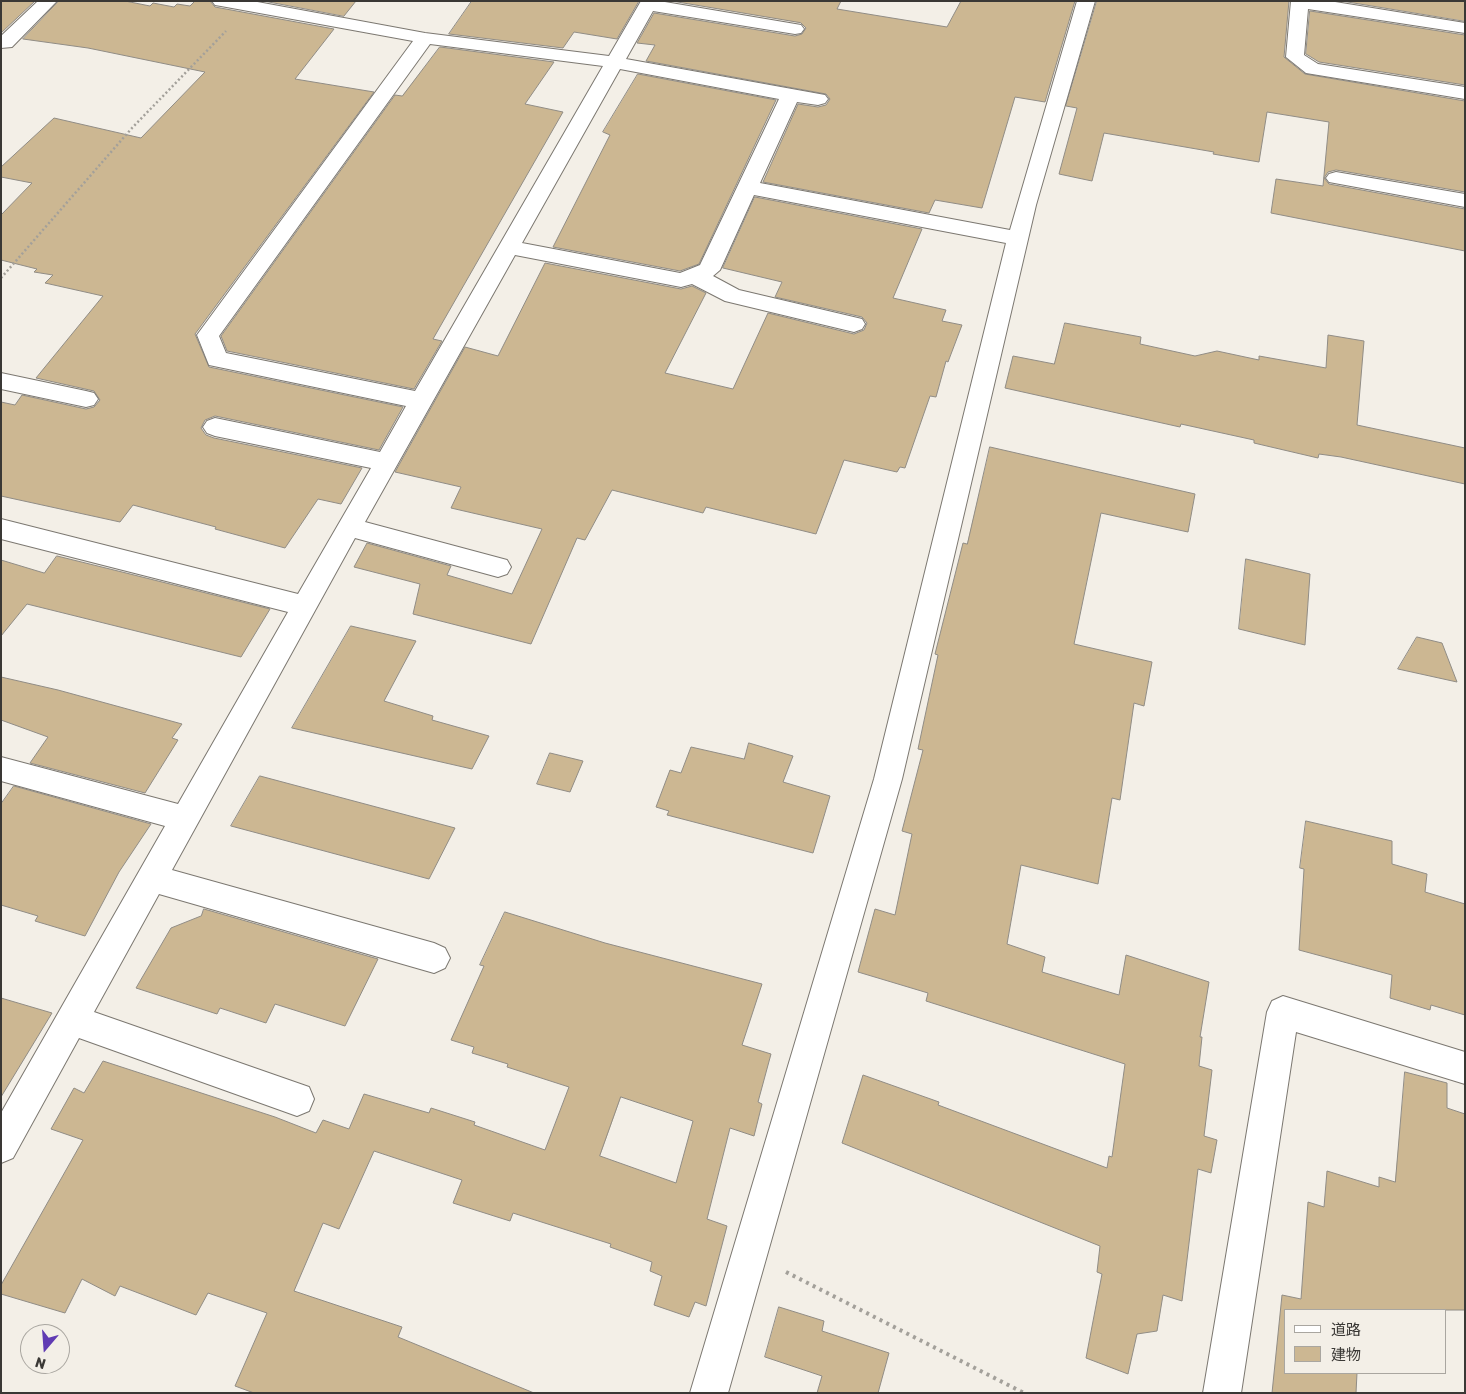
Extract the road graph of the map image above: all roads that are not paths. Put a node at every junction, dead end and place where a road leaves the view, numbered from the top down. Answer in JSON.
{"nodes":[{"id":1,"x":48,"y":1,"type":"edge"},
{"id":2,"x":1086,"y":1,"type":"edge"},
{"id":3,"x":1300,"y":2,"type":"edge"},
{"id":4,"x":235,"y":3,"type":"edge"},
{"id":5,"x":649,"y":3,"type":"edge"},
{"id":6,"x":1465,"y":28,"type":"edge"},
{"id":7,"x":795,"y":29,"type":"dead end"},
{"id":8,"x":425,"y":38,"type":"junction"},
{"id":9,"x":5,"y":43,"type":"dead end"},
{"id":10,"x":613,"y":62,"type":"junction"},
{"id":11,"x":1465,"y":93,"type":"edge"},
{"id":12,"x":790,"y":95,"type":"junction"},
{"id":13,"x":818,"y":100,"type":"dead end"},
{"id":14,"x":1336,"y":178,"type":"dead end"},
{"id":15,"x":748,"y":187,"type":"junction"},
{"id":16,"x":1465,"y":201,"type":"edge"},
{"id":17,"x":1018,"y":238,"type":"junction"},
{"id":18,"x":508,"y":247,"type":"junction"},
{"id":19,"x":694,"y":276,"type":"junction"},
{"id":20,"x":854,"y":324,"type":"dead end"},
{"id":21,"x":1,"y":381,"type":"edge"},
{"id":22,"x":86,"y":399,"type":"dead end"},
{"id":23,"x":421,"y":401,"type":"junction"},
{"id":24,"x":215,"y":427,"type":"dead end"},
{"id":25,"x":387,"y":462,"type":"junction"},
{"id":26,"x":349,"y":527,"type":"junction"},
{"id":27,"x":1,"y":529,"type":"edge"},
{"id":28,"x":498,"y":567,"type":"dead end"},
{"id":29,"x":305,"y":606,"type":"junction"},
{"id":30,"x":1,"y":769,"type":"edge"},
{"id":31,"x":185,"y":819,"type":"junction"},
{"id":32,"x":152,"y":878,"type":"junction"},
{"id":33,"x":434,"y":958,"type":"dead end"},
{"id":34,"x":72,"y":1020,"type":"junction"},
{"id":35,"x":1465,"y":1068,"type":"edge"},
{"id":36,"x":297,"y":1099,"type":"dead end"},
{"id":37,"x":1,"y":1146,"type":"edge"},
{"id":38,"x":709,"y":1393,"type":"edge"},
{"id":39,"x":1222,"y":1393,"type":"edge"}],
"edges":[{"from":1,"to":9,"type":"street"},
{"from":2,"to":17,"type":"street"},
{"from":3,"to":6,"type":"street"},
{"from":3,"to":11,"type":"street"},
{"from":4,"to":8,"type":"street"},
{"from":5,"to":7,"type":"street"},
{"from":5,"to":10,"type":"street"},
{"from":8,"to":10,"type":"street"},
{"from":8,"to":23,"type":"street"},
{"from":10,"to":12,"type":"street"},
{"from":10,"to":18,"type":"street"},
{"from":12,"to":13,"type":"street"},
{"from":12,"to":15,"type":"street"},
{"from":14,"to":16,"type":"street"},
{"from":15,"to":17,"type":"street"},
{"from":15,"to":19,"type":"street"},
{"from":17,"to":38,"type":"street"},
{"from":18,"to":19,"type":"street"},
{"from":18,"to":23,"type":"street"},
{"from":19,"to":20,"type":"street"},
{"from":21,"to":22,"type":"street"},
{"from":23,"to":25,"type":"street"},
{"from":24,"to":25,"type":"street"},
{"from":25,"to":26,"type":"street"},
{"from":26,"to":28,"type":"street"},
{"from":26,"to":29,"type":"street"},
{"from":27,"to":29,"type":"street"},
{"from":29,"to":31,"type":"street"},
{"from":30,"to":31,"type":"street"},
{"from":31,"to":32,"type":"street"},
{"from":32,"to":33,"type":"street"},
{"from":32,"to":34,"type":"street"},
{"from":34,"to":36,"type":"street"},
{"from":34,"to":37,"type":"street"},
{"from":35,"to":39,"type":"street"}]}
